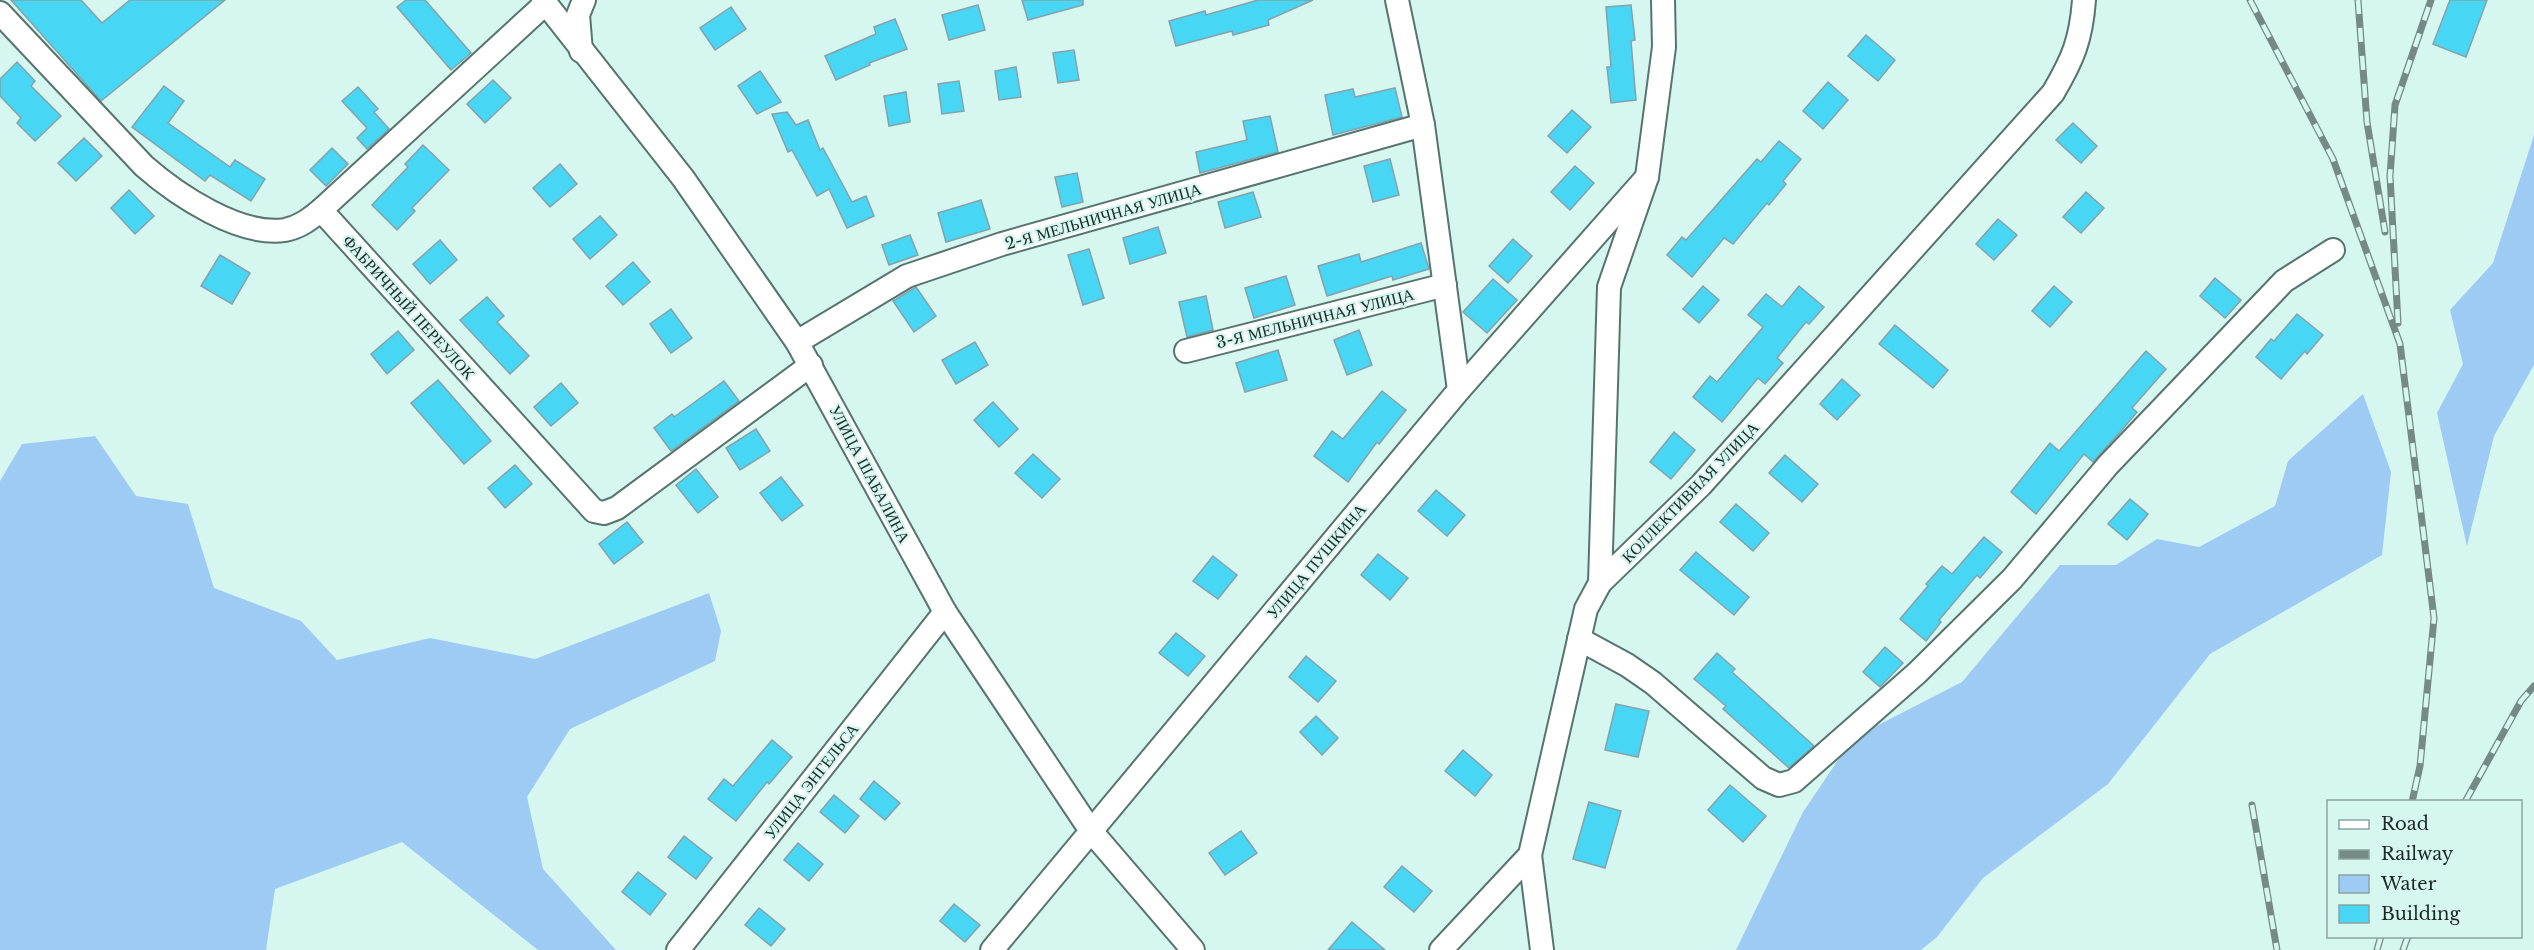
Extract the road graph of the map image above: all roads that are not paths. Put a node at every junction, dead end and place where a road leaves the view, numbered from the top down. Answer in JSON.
{"nodes":[{"id":1,"x":584,"y":0,"type":"edge"},
{"id":2,"x":1397,"y":0,"type":"edge"},
{"id":3,"x":1663,"y":0,"type":"edge"},
{"id":4,"x":2084,"y":0,"type":"edge"},
{"id":5,"x":544,"y":2,"type":"edge"},
{"id":6,"x":0,"y":13,"type":"edge"},
{"id":7,"x":581,"y":51,"type":"junction"},
{"id":8,"x":1423,"y":125,"type":"junction"},
{"id":9,"x":1647,"y":177,"type":"junction"},
{"id":10,"x":321,"y":210,"type":"junction"},
{"id":11,"x":2333,"y":250,"type":"dead end"},
{"id":12,"x":1445,"y":285,"type":"junction"},
{"id":13,"x":797,"y":342,"type":"junction"},
{"id":14,"x":1186,"y":351,"type":"dead end"},
{"id":15,"x":811,"y":365,"type":"junction"},
{"id":16,"x":1459,"y":390,"type":"junction"},
{"id":17,"x":1600,"y":583,"type":"junction"},
{"id":18,"x":945,"y":612,"type":"junction"},
{"id":19,"x":1579,"y":639,"type":"junction"},
{"id":20,"x":1091,"y":831,"type":"junction"},
{"id":21,"x":1530,"y":855,"type":"junction"},
{"id":22,"x":678,"y":950,"type":"edge"},
{"id":23,"x":992,"y":950,"type":"edge"},
{"id":24,"x":1193,"y":950,"type":"edge"},
{"id":25,"x":1442,"y":950,"type":"edge"},
{"id":26,"x":1542,"y":950,"type":"edge"}],
"edges":[{"from":1,"to":7,"type":"street"},
{"from":2,"to":8,"type":"street"},
{"from":3,"to":9,"type":"street"},
{"from":4,"to":17,"type":"street","name":"КОЛЛЕКТИВНАЯ УЛИЦА"},
{"from":5,"to":7,"type":"street","name":"УЛИЦА ШАБАЛИНА"},
{"from":5,"to":10,"type":"street"},
{"from":6,"to":10,"type":"street"},
{"from":7,"to":13,"type":"street","name":"УЛИЦА ШАБАЛИНА"},
{"from":8,"to":12,"type":"street"},
{"from":8,"to":13,"type":"street","name":"2-Я МЕЛЬНИЧНАЯ УЛИЦА"},
{"from":9,"to":16,"type":"street","name":"УЛИЦА ПУШКИНА"},
{"from":9,"to":17,"type":"street"},
{"from":10,"to":15,"type":"street","name":"ФАБРИЧНЫЙ ПЕРЕУЛОК"},
{"from":11,"to":19,"type":"street"},
{"from":12,"to":14,"type":"street","name":"3-Я МЕЛЬНИЧНАЯ УЛИЦА"},
{"from":12,"to":16,"type":"street"},
{"from":13,"to":15,"type":"street","name":"УЛИЦА ШАБАЛИНА"},
{"from":15,"to":18,"type":"street","name":"УЛИЦА ШАБАЛИНА"},
{"from":16,"to":20,"type":"street","name":"УЛИЦА ПУШКИНА"},
{"from":17,"to":19,"type":"street","name":"КОЛЛЕКТИВНАЯ УЛИЦА"},
{"from":18,"to":20,"type":"street","name":"УЛИЦА ШАБАЛИНА"},
{"from":18,"to":22,"type":"street","name":"УЛИЦА ЭНГЕЛЬСА"},
{"from":19,"to":21,"type":"street","name":"КОЛЛЕКТИВНАЯ УЛИЦА"},
{"from":20,"to":23,"type":"street","name":"УЛИЦА ПУШКИНА"},
{"from":20,"to":24,"type":"street","name":"УЛИЦА ШАБАЛИНА"},
{"from":21,"to":25,"type":"street"},
{"from":21,"to":26,"type":"street"}]}
